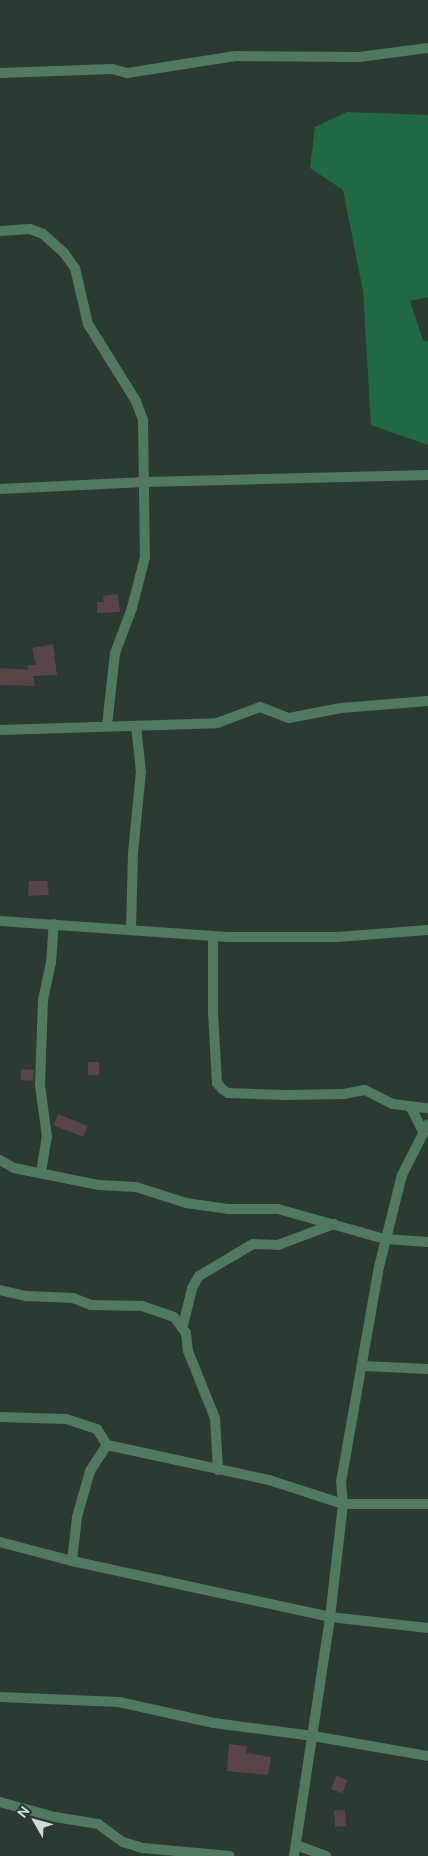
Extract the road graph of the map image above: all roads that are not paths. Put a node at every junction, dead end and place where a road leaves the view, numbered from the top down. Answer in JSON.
{"nodes":[{"id":1,"x":428,"y":48,"type":"edge"},
{"id":2,"x":0,"y":73,"type":"edge"},
{"id":3,"x":0,"y":231,"type":"edge"},
{"id":4,"x":428,"y":475,"type":"edge"},
{"id":5,"x":145,"y":482,"type":"junction"},
{"id":6,"x":0,"y":489,"type":"edge"},
{"id":7,"x":428,"y":701,"type":"edge"},
{"id":8,"x":107,"y":726,"type":"junction"},
{"id":9,"x":136,"y":726,"type":"junction"},
{"id":10,"x":0,"y":730,"type":"edge"},
{"id":11,"x":0,"y":921,"type":"edge"},
{"id":12,"x":54,"y":924,"type":"junction"},
{"id":13,"x":131,"y":929,"type":"junction"},
{"id":14,"x":428,"y":930,"type":"edge"},
{"id":15,"x":213,"y":937,"type":"junction"},
{"id":16,"x":410,"y":1106,"type":"junction"},
{"id":17,"x":428,"y":1108,"type":"edge"},
{"id":18,"x":425,"y":1127,"type":"edge"},
{"id":19,"x":0,"y":1160,"type":"edge"},
{"id":20,"x":40,"y":1173,"type":"junction"},
{"id":21,"x":334,"y":1224,"type":"junction"},
{"id":22,"x":385,"y":1239,"type":"junction"},
{"id":23,"x":428,"y":1242,"type":"edge"},
{"id":24,"x":0,"y":1290,"type":"edge"},
{"id":25,"x":182,"y":1325,"type":"junction"},
{"id":26,"x":363,"y":1366,"type":"junction"},
{"id":27,"x":428,"y":1369,"type":"edge"},
{"id":28,"x":0,"y":1417,"type":"edge"},
{"id":29,"x":108,"y":1445,"type":"junction"},
{"id":30,"x":218,"y":1470,"type":"junction"},
{"id":31,"x":343,"y":1504,"type":"junction"},
{"id":32,"x":428,"y":1504,"type":"edge"},
{"id":33,"x":0,"y":1542,"type":"edge"},
{"id":34,"x":72,"y":1562,"type":"junction"},
{"id":35,"x":330,"y":1617,"type":"junction"},
{"id":36,"x":428,"y":1628,"type":"edge"},
{"id":37,"x":0,"y":1697,"type":"edge"},
{"id":38,"x":313,"y":1736,"type":"junction"},
{"id":39,"x":428,"y":1756,"type":"edge"},
{"id":40,"x":0,"y":1802,"type":"edge"},
{"id":41,"x":296,"y":1845,"type":"junction"},
{"id":42,"x":230,"y":1856,"type":"edge"},
{"id":43,"x":294,"y":1856,"type":"edge"},
{"id":44,"x":326,"y":1856,"type":"edge"}],
"edges":[{"from":1,"to":2,"type":"street"},
{"from":3,"to":5,"type":"street"},
{"from":4,"to":5,"type":"street"},
{"from":5,"to":6,"type":"street"},
{"from":5,"to":8,"type":"street"},
{"from":7,"to":9,"type":"street"},
{"from":8,"to":9,"type":"street"},
{"from":8,"to":10,"type":"street"},
{"from":9,"to":13,"type":"street"},
{"from":11,"to":12,"type":"street"},
{"from":12,"to":13,"type":"street"},
{"from":12,"to":20,"type":"street"},
{"from":13,"to":15,"type":"street"},
{"from":14,"to":15,"type":"street"},
{"from":15,"to":16,"type":"street"},
{"from":16,"to":17,"type":"street"},
{"from":16,"to":18,"type":"street"},
{"from":18,"to":22,"type":"street"},
{"from":19,"to":20,"type":"street"},
{"from":20,"to":21,"type":"street"},
{"from":21,"to":22,"type":"street"},
{"from":21,"to":25,"type":"street"},
{"from":22,"to":23,"type":"street"},
{"from":22,"to":26,"type":"street"},
{"from":24,"to":25,"type":"street"},
{"from":25,"to":30,"type":"street"},
{"from":26,"to":27,"type":"street"},
{"from":26,"to":31,"type":"street"},
{"from":28,"to":29,"type":"street"},
{"from":29,"to":30,"type":"street"},
{"from":29,"to":34,"type":"street"},
{"from":30,"to":31,"type":"street"},
{"from":31,"to":32,"type":"street"},
{"from":31,"to":35,"type":"street"},
{"from":33,"to":34,"type":"street"},
{"from":34,"to":35,"type":"street"},
{"from":35,"to":36,"type":"street"},
{"from":35,"to":38,"type":"street"},
{"from":37,"to":38,"type":"street"},
{"from":38,"to":39,"type":"street"},
{"from":38,"to":41,"type":"street"},
{"from":40,"to":42,"type":"street"},
{"from":41,"to":43,"type":"street"},
{"from":41,"to":44,"type":"street"}]}
